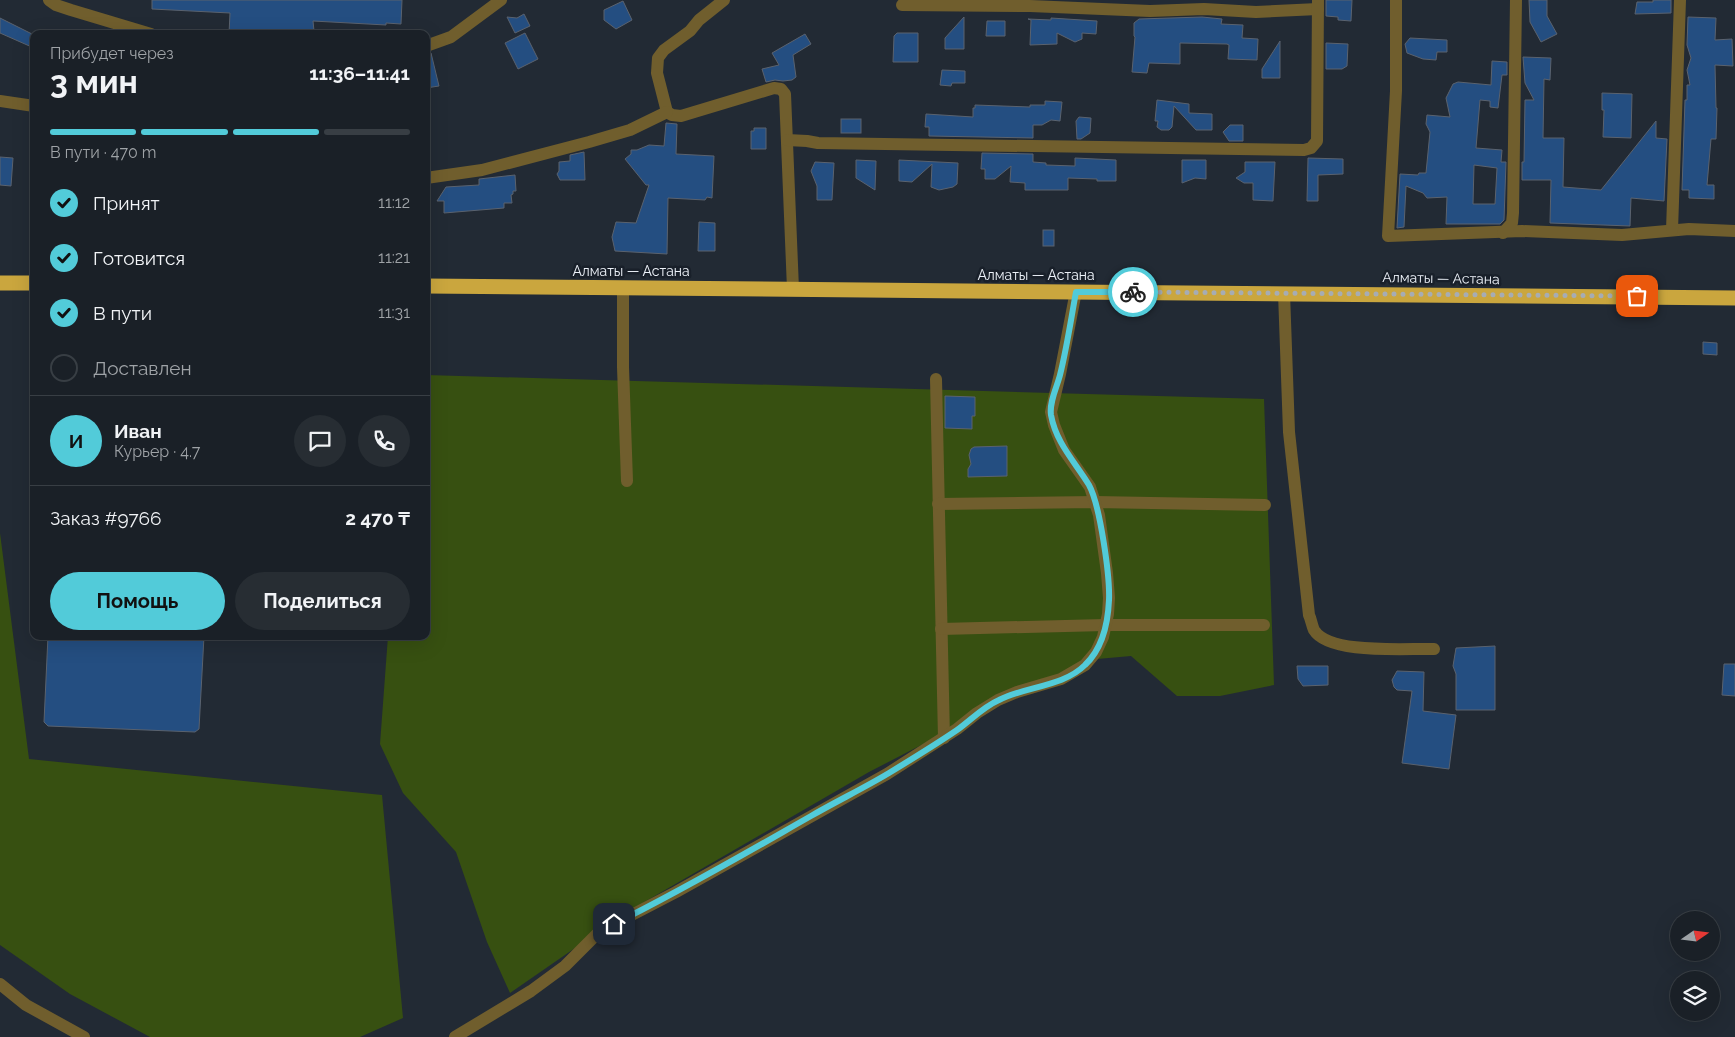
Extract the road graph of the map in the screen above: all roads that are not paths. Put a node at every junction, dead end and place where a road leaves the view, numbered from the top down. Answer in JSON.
{"nodes":[{"id":1,"x":49,"y":0,"type":"edge"},
{"id":2,"x":502,"y":0,"type":"edge"},
{"id":3,"x":724,"y":0,"type":"edge"},
{"id":4,"x":1396,"y":0,"type":"edge"},
{"id":5,"x":1516,"y":0,"type":"edge"},
{"id":6,"x":1680,"y":0,"type":"edge"},
{"id":7,"x":902,"y":4,"type":"dead end"},
{"id":8,"x":1318,"y":5,"type":"edge"},
{"id":9,"x":138,"y":30,"type":"edge"},
{"id":10,"x":430,"y":45,"type":"edge"},
{"id":11,"x":0,"y":101,"type":"edge"},
{"id":12,"x":30,"y":105,"type":"edge"},
{"id":13,"x":667,"y":112,"type":"junction"},
{"id":14,"x":787,"y":140,"type":"junction"},
{"id":15,"x":430,"y":177,"type":"edge"},
{"id":16,"x":1672,"y":230,"type":"junction"},
{"id":17,"x":1735,"y":231,"type":"edge"},
{"id":18,"x":1503,"y":233,"type":"junction"},
{"id":19,"x":0,"y":283,"type":"edge"},
{"id":20,"x":30,"y":283,"type":"edge"},
{"id":21,"x":430,"y":286,"type":"edge"},
{"id":22,"x":623,"y":288,"type":"junction"},
{"id":23,"x":793,"y":289,"type":"junction"},
{"id":24,"x":1076,"y":292,"type":"junction"},
{"id":25,"x":1284,"y":293,"type":"junction"},
{"id":26,"x":1735,"y":298,"type":"edge"},
{"id":27,"x":936,"y":379,"type":"dead end"},
{"id":28,"x":627,"y":481,"type":"dead end"},
{"id":29,"x":1095,"y":502,"type":"junction"},
{"id":30,"x":938,"y":504,"type":"junction"},
{"id":31,"x":1265,"y":506,"type":"dead end"},
{"id":32,"x":1106,"y":625,"type":"junction"},
{"id":33,"x":1264,"y":625,"type":"dead end"},
{"id":34,"x":941,"y":629,"type":"junction"},
{"id":35,"x":1434,"y":649,"type":"dead end"},
{"id":36,"x":944,"y":738,"type":"junction"},
{"id":37,"x":0,"y":984,"type":"edge"},
{"id":38,"x":84,"y":1037,"type":"edge"},
{"id":39,"x":455,"y":1037,"type":"edge"}],
"edges":[{"from":1,"to":9,"type":"street"},
{"from":2,"to":10,"type":"street"},
{"from":3,"to":13,"type":"street"},
{"from":4,"to":18,"type":"street"},
{"from":5,"to":18,"type":"street"},
{"from":6,"to":16,"type":"street"},
{"from":7,"to":8,"type":"street"},
{"from":8,"to":14,"type":"street"},
{"from":11,"to":12,"type":"street"},
{"from":13,"to":14,"type":"street"},
{"from":13,"to":15,"type":"street"},
{"from":14,"to":23,"type":"street"},
{"from":16,"to":17,"type":"street"},
{"from":16,"to":18,"type":"street"},
{"from":19,"to":20,"type":"highway"},
{"from":21,"to":22,"type":"highway","name":"Алматы — Астана"},
{"from":22,"to":23,"type":"highway","name":"Алматы — Астана"},
{"from":22,"to":28,"type":"street"},
{"from":23,"to":24,"type":"highway","name":"Алматы — Астана"},
{"from":24,"to":25,"type":"highway","name":"Алматы — Астана"},
{"from":24,"to":29,"type":"street"},
{"from":25,"to":26,"type":"highway","name":"Алматы — Астана"},
{"from":25,"to":35,"type":"street"},
{"from":27,"to":30,"type":"street"},
{"from":29,"to":30,"type":"street"},
{"from":29,"to":31,"type":"street"},
{"from":29,"to":32,"type":"street"},
{"from":30,"to":34,"type":"street"},
{"from":32,"to":33,"type":"street"},
{"from":32,"to":34,"type":"street"},
{"from":32,"to":36,"type":"street"},
{"from":34,"to":36,"type":"street"},
{"from":36,"to":39,"type":"street"},
{"from":37,"to":38,"type":"street"}]}
